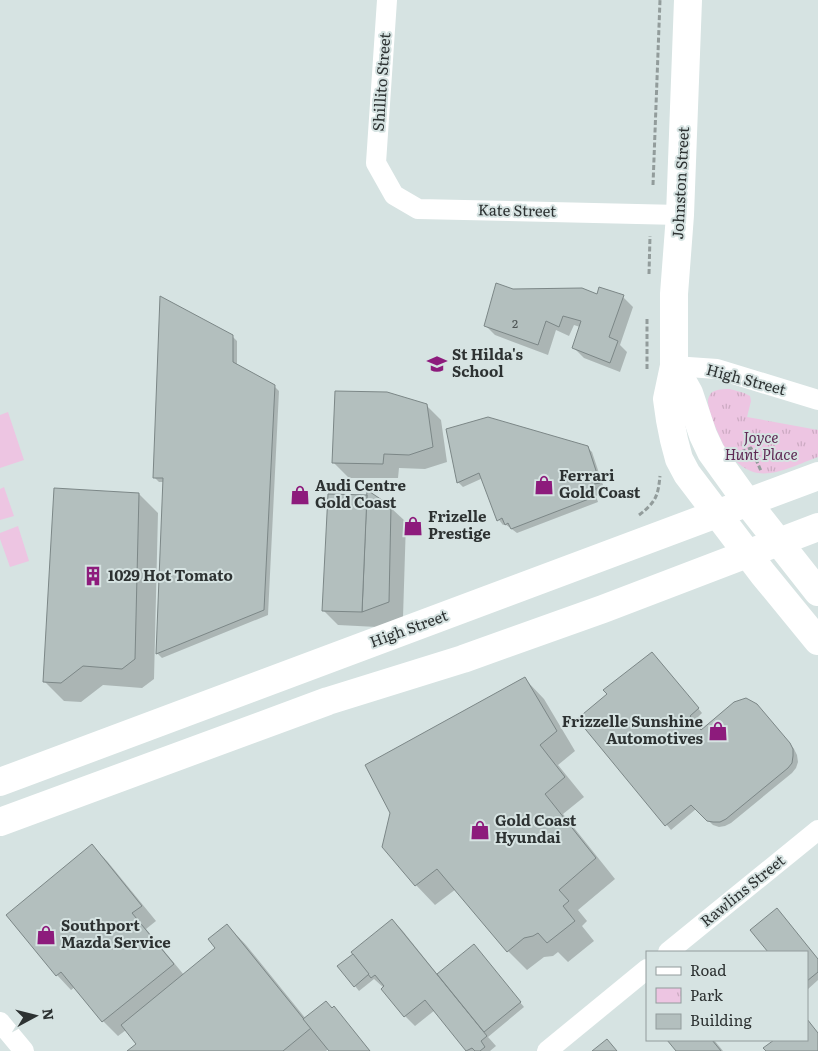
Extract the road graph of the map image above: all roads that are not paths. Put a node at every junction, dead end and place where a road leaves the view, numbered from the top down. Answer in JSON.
{"nodes":[{"id":1,"x":387,"y":0,"type":"edge"},
{"id":2,"x":688,"y":0,"type":"edge"},
{"id":3,"x":376,"y":163,"type":"joint"},
{"id":4,"x":680,"y":214,"type":"junction"},
{"id":5,"x":674,"y":366,"type":"junction"},
{"id":6,"x":818,"y":400,"type":"edge"},
{"id":7,"x":818,"y":476,"type":"edge"},
{"id":8,"x":747,"y":502,"type":"junction"},
{"id":9,"x":717,"y":515,"type":"junction"},
{"id":10,"x":818,"y":527,"type":"edge"},
{"id":11,"x":778,"y":542,"type":"junction"},
{"id":12,"x":748,"y":554,"type":"junction"},
{"id":13,"x":818,"y":592,"type":"edge"},
{"id":14,"x":818,"y":641,"type":"edge"},
{"id":15,"x":0,"y":782,"type":"edge"},
{"id":16,"x":0,"y":822,"type":"edge"},
{"id":17,"x":818,"y":830,"type":"edge"},
{"id":18,"x":669,"y":951,"type":"edge"},
{"id":19,"x":646,"y":971,"type":"edge"},
{"id":20,"x":0,"y":1022,"type":"edge"},
{"id":21,"x":24,"y":1051,"type":"edge"},
{"id":22,"x":547,"y":1051,"type":"edge"}],
"edges":[{"from":1,"to":3,"type":"street","name":"Shillito Street"},
{"from":2,"to":4,"type":"main road","name":"Johnston Street"},
{"from":3,"to":4,"type":"street","name":"Kate Street"},
{"from":4,"to":5,"type":"main road","name":"Johnston Street"},
{"from":5,"to":6,"type":"street","name":"High Street"},
{"from":5,"to":8,"type":"main road","name":"Johnston Street"},
{"from":5,"to":9,"type":"main road","name":"Johnston Street"},
{"from":7,"to":8,"type":"main road","name":"High Street"},
{"from":8,"to":9,"type":"main road","name":"High Street"},
{"from":8,"to":11,"type":"main road","name":"Johnston Street"},
{"from":9,"to":12,"type":"main road","name":"Johnston Street"},
{"from":9,"to":15,"type":"main road","name":"High Street"},
{"from":10,"to":11,"type":"main road"},
{"from":11,"to":12,"type":"main road"},
{"from":11,"to":13,"type":"main road","name":"Johnston Street"},
{"from":12,"to":14,"type":"main road","name":"Johnston Street"},
{"from":12,"to":16,"type":"main road"},
{"from":17,"to":18,"type":"street","name":"Rawlins Street"},
{"from":19,"to":22,"type":"street"},
{"from":20,"to":21,"type":"street"}]}
